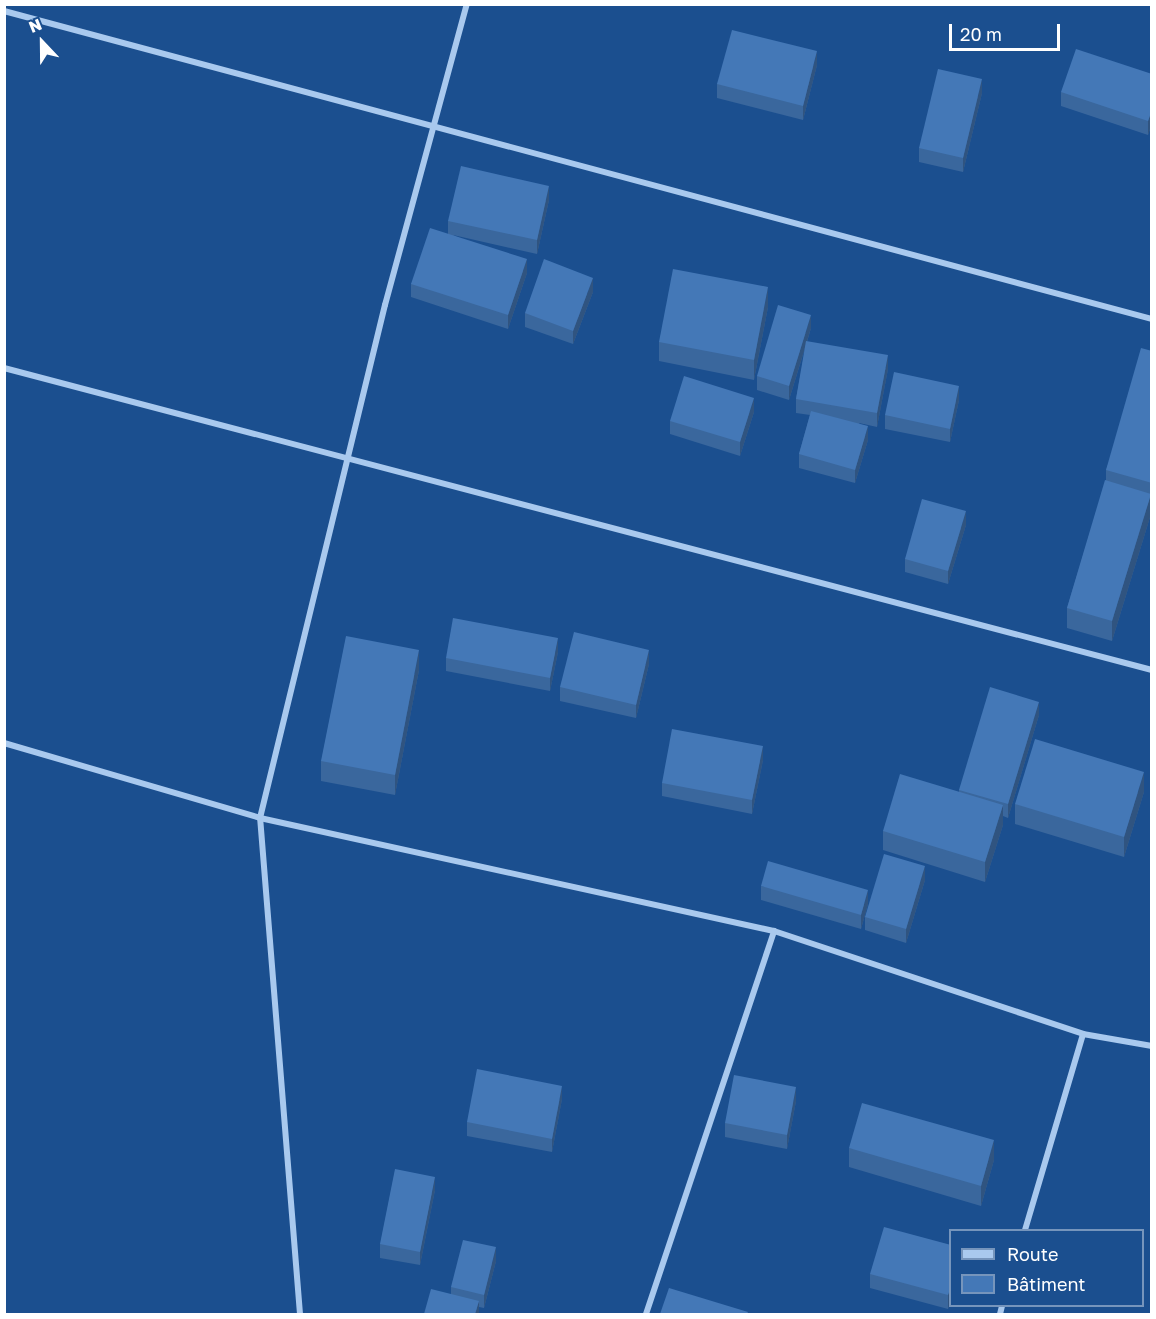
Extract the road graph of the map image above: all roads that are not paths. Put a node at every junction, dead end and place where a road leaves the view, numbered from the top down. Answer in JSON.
{"nodes":[{"id":1,"x":467,"y":4,"type":"edge"},
{"id":2,"x":4,"y":11,"type":"edge"},
{"id":3,"x":432,"y":127,"type":"junction"},
{"id":4,"x":1152,"y":319,"type":"edge"},
{"id":5,"x":4,"y":368,"type":"edge"},
{"id":6,"x":350,"y":463,"type":"junction"},
{"id":7,"x":1152,"y":670,"type":"edge"},
{"id":8,"x":4,"y":743,"type":"edge"},
{"id":9,"x":260,"y":818,"type":"junction"},
{"id":10,"x":774,"y":931,"type":"junction"},
{"id":11,"x":1083,"y":1034,"type":"junction"},
{"id":12,"x":1152,"y":1046,"type":"edge"},
{"id":13,"x":1025,"y":1229,"type":"edge"},
{"id":14,"x":300,"y":1314,"type":"edge"},
{"id":15,"x":646,"y":1314,"type":"edge"}],
"edges":[{"from":1,"to":3,"type":"street"},
{"from":2,"to":3,"type":"street"},
{"from":3,"to":4,"type":"street"},
{"from":3,"to":6,"type":"street"},
{"from":5,"to":6,"type":"street"},
{"from":6,"to":7,"type":"street"},
{"from":6,"to":9,"type":"street"},
{"from":8,"to":9,"type":"street"},
{"from":9,"to":10,"type":"street"},
{"from":9,"to":14,"type":"street"},
{"from":10,"to":11,"type":"street"},
{"from":10,"to":15,"type":"street"},
{"from":11,"to":12,"type":"street"},
{"from":11,"to":13,"type":"street"}]}
